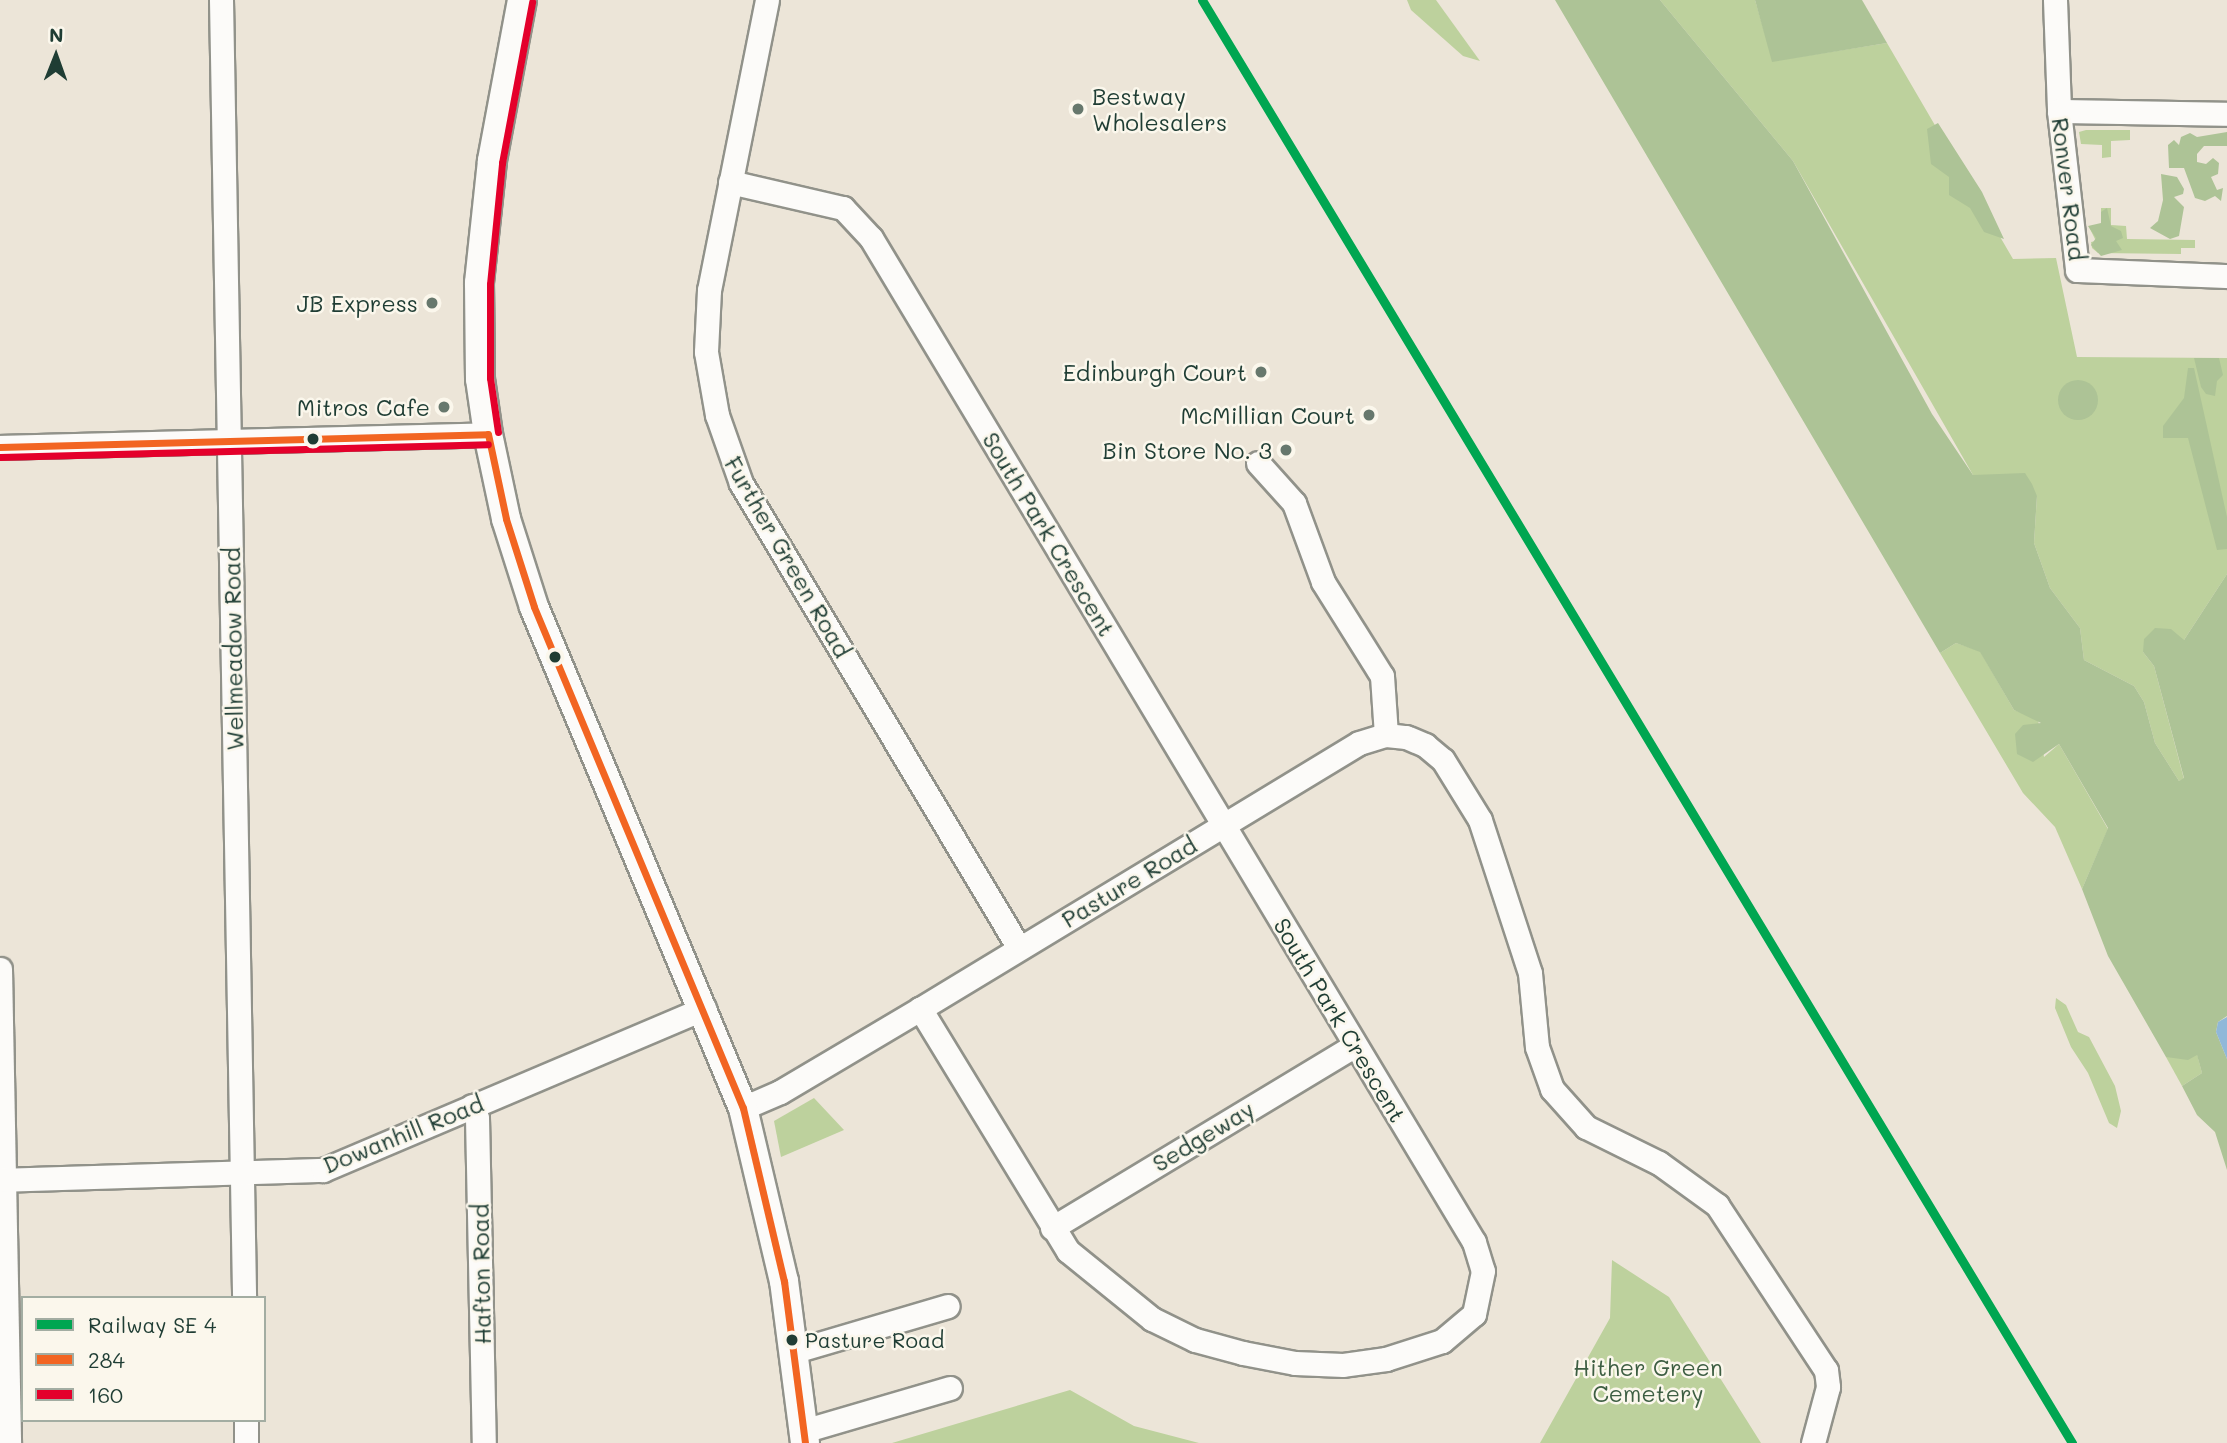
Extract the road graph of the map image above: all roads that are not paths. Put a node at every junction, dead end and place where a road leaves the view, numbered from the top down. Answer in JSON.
{"nodes":[{"id":1,"x":221,"y":0,"type":"edge"},
{"id":2,"x":522,"y":0,"type":"edge"},
{"id":3,"x":767,"y":0,"type":"edge"},
{"id":4,"x":2055,"y":0,"type":"edge"},
{"id":5,"x":2059,"y":111,"type":"junction"},
{"id":6,"x":2227,"y":114,"type":"edge"},
{"id":7,"x":730,"y":182,"type":"junction"},
{"id":8,"x":2227,"y":276,"type":"edge"},
{"id":9,"x":488,"y":435,"type":"junction"},
{"id":10,"x":229,"y":443,"type":"junction"},
{"id":11,"x":0,"y":447,"type":"edge"},
{"id":12,"x":1258,"y":463,"type":"dead end"},
{"id":13,"x":1386,"y":735,"type":"junction"},
{"id":14,"x":1224,"y":824,"type":"junction"},
{"id":15,"x":1019,"y":948,"type":"junction"},
{"id":16,"x":0,"y":969,"type":"edge"},
{"id":17,"x":704,"y":1008,"type":"junction"},
{"id":18,"x":920,"y":1009,"type":"junction"},
{"id":19,"x":1354,"y":1045,"type":"junction"},
{"id":20,"x":472,"y":1106,"type":"junction"},
{"id":21,"x":743,"y":1108,"type":"junction"},
{"id":22,"x":242,"y":1173,"type":"junction"},
{"id":23,"x":2,"y":1180,"type":"edge"},
{"id":24,"x":1052,"y":1228,"type":"junction"},
{"id":25,"x":244,"y":1296,"type":"edge"},
{"id":26,"x":948,"y":1307,"type":"dead end"},
{"id":27,"x":795,"y":1351,"type":"junction"},
{"id":28,"x":950,"y":1388,"type":"dead end"},
{"id":29,"x":246,"y":1422,"type":"edge"},
{"id":30,"x":804,"y":1437,"type":"edge"},
{"id":31,"x":9,"y":1443,"type":"edge"},
{"id":32,"x":246,"y":1443,"type":"edge"},
{"id":33,"x":484,"y":1443,"type":"edge"},
{"id":34,"x":1813,"y":1443,"type":"edge"}],
"edges":[{"from":1,"to":10,"type":"street","name":"Wellmeadow Road"},
{"from":2,"to":9,"type":"street"},
{"from":3,"to":7,"type":"street","name":"Further Green Road"},
{"from":4,"to":5,"type":"street","name":"Ronver Road"},
{"from":5,"to":6,"type":"street"},
{"from":5,"to":8,"type":"street","name":"Ronver Road"},
{"from":7,"to":14,"type":"street","name":"South Park Crescent"},
{"from":7,"to":15,"type":"street","name":"Further Green Road"},
{"from":9,"to":10,"type":"street"},
{"from":9,"to":17,"type":"street"},
{"from":10,"to":11,"type":"street"},
{"from":10,"to":22,"type":"street","name":"Wellmeadow Road"},
{"from":12,"to":13,"type":"street"},
{"from":13,"to":14,"type":"street","name":"Pasture Road"},
{"from":13,"to":34,"type":"street"},
{"from":14,"to":15,"type":"street","name":"Pasture Road"},
{"from":14,"to":19,"type":"street","name":"South Park Crescent"},
{"from":15,"to":18,"type":"street","name":"Pasture Road"},
{"from":16,"to":23,"type":"street"},
{"from":17,"to":20,"type":"street","name":"Dowanhill Road"},
{"from":17,"to":21,"type":"street"},
{"from":18,"to":21,"type":"street","name":"Pasture Road"},
{"from":18,"to":24,"type":"street","name":"South Park Crescent"},
{"from":19,"to":24,"type":"street","name":"Sedgeway"},
{"from":19,"to":24,"type":"street","name":"South Park Crescent"},
{"from":20,"to":22,"type":"street","name":"Dowanhill Road"},
{"from":20,"to":33,"type":"street","name":"Hafton Road"},
{"from":21,"to":27,"type":"street"},
{"from":22,"to":23,"type":"street","name":"Dowanhill Road"},
{"from":22,"to":25,"type":"street","name":"Wellmeadow Road"},
{"from":23,"to":31,"type":"street"},
{"from":26,"to":27,"type":"street"},
{"from":27,"to":30,"type":"street"},
{"from":28,"to":30,"type":"street"},
{"from":29,"to":32,"type":"street"}]}
